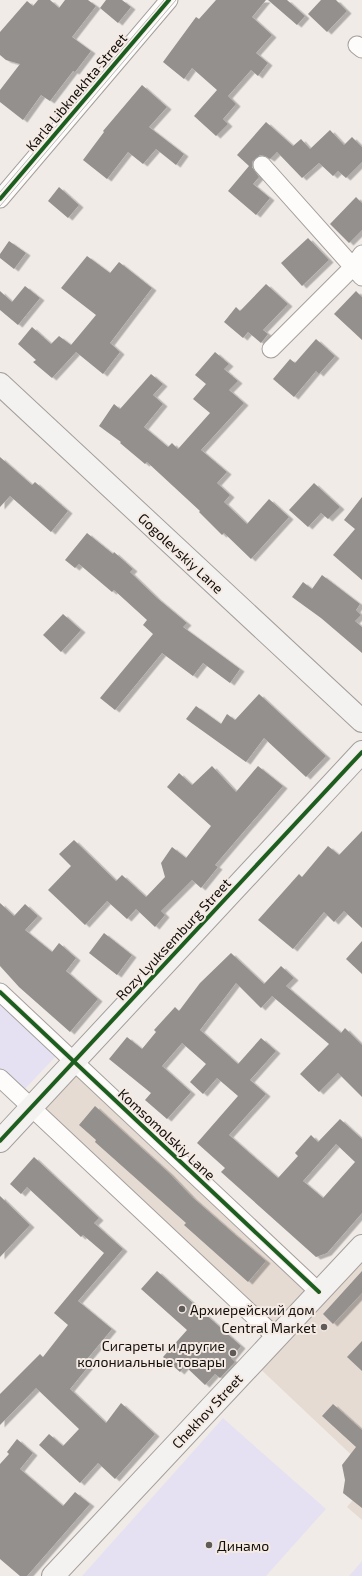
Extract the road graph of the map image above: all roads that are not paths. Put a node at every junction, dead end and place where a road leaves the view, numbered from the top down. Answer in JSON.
{"nodes":[{"id":1,"x":169,"y":0,"type":"edge"},
{"id":2,"x":262,"y":165,"type":"dead end"},
{"id":3,"x":0,"y":199,"type":"edge"},
{"id":4,"x":362,"y":254,"type":"edge"},
{"id":5,"x":357,"y":273,"type":"edge"},
{"id":6,"x":271,"y":349,"type":"dead end"},
{"id":7,"x":0,"y":384,"type":"edge"},
{"id":8,"x":362,"y":721,"type":"edge"},
{"id":9,"x":362,"y":752,"type":"edge"},
{"id":10,"x":0,"y":992,"type":"edge"},
{"id":11,"x":74,"y":1061,"type":"junction"},
{"id":12,"x":0,"y":1078,"type":"edge"},
{"id":13,"x":31,"y":1107,"type":"junction"},
{"id":14,"x":0,"y":1141,"type":"edge"},
{"id":15,"x":362,"y":1246,"type":"edge"},
{"id":16,"x":319,"y":1292,"type":"junction"},
{"id":17,"x":276,"y":1337,"type":"junction"},
{"id":18,"x":53,"y":1576,"type":"edge"}],
"edges":[{"from":1,"to":3,"type":"street","name":"Karla Libknekhta Street"},
{"from":2,"to":5,"type":"street"},
{"from":4,"to":5,"type":"street"},
{"from":5,"to":6,"type":"street"},
{"from":7,"to":8,"type":"main road","name":"Gogolevskiy Lane"},
{"from":9,"to":11,"type":"main road","name":"Rozy Lyuksemburg Street"},
{"from":10,"to":11,"type":"street","name":"Komsomolskiy Lane"},
{"from":11,"to":13,"type":"main road","name":"Rozy Lyuksemburg Street"},
{"from":11,"to":16,"type":"street","name":"Komsomolskiy Lane"},
{"from":12,"to":13,"type":"street"},
{"from":13,"to":14,"type":"main road","name":"Rozy Lyuksemburg Street"},
{"from":13,"to":17,"type":"street"},
{"from":15,"to":16,"type":"main road","name":"Chekhov Street"},
{"from":16,"to":17,"type":"main road","name":"Chekhov Street"},
{"from":17,"to":18,"type":"main road","name":"Chekhov Street"}]}
